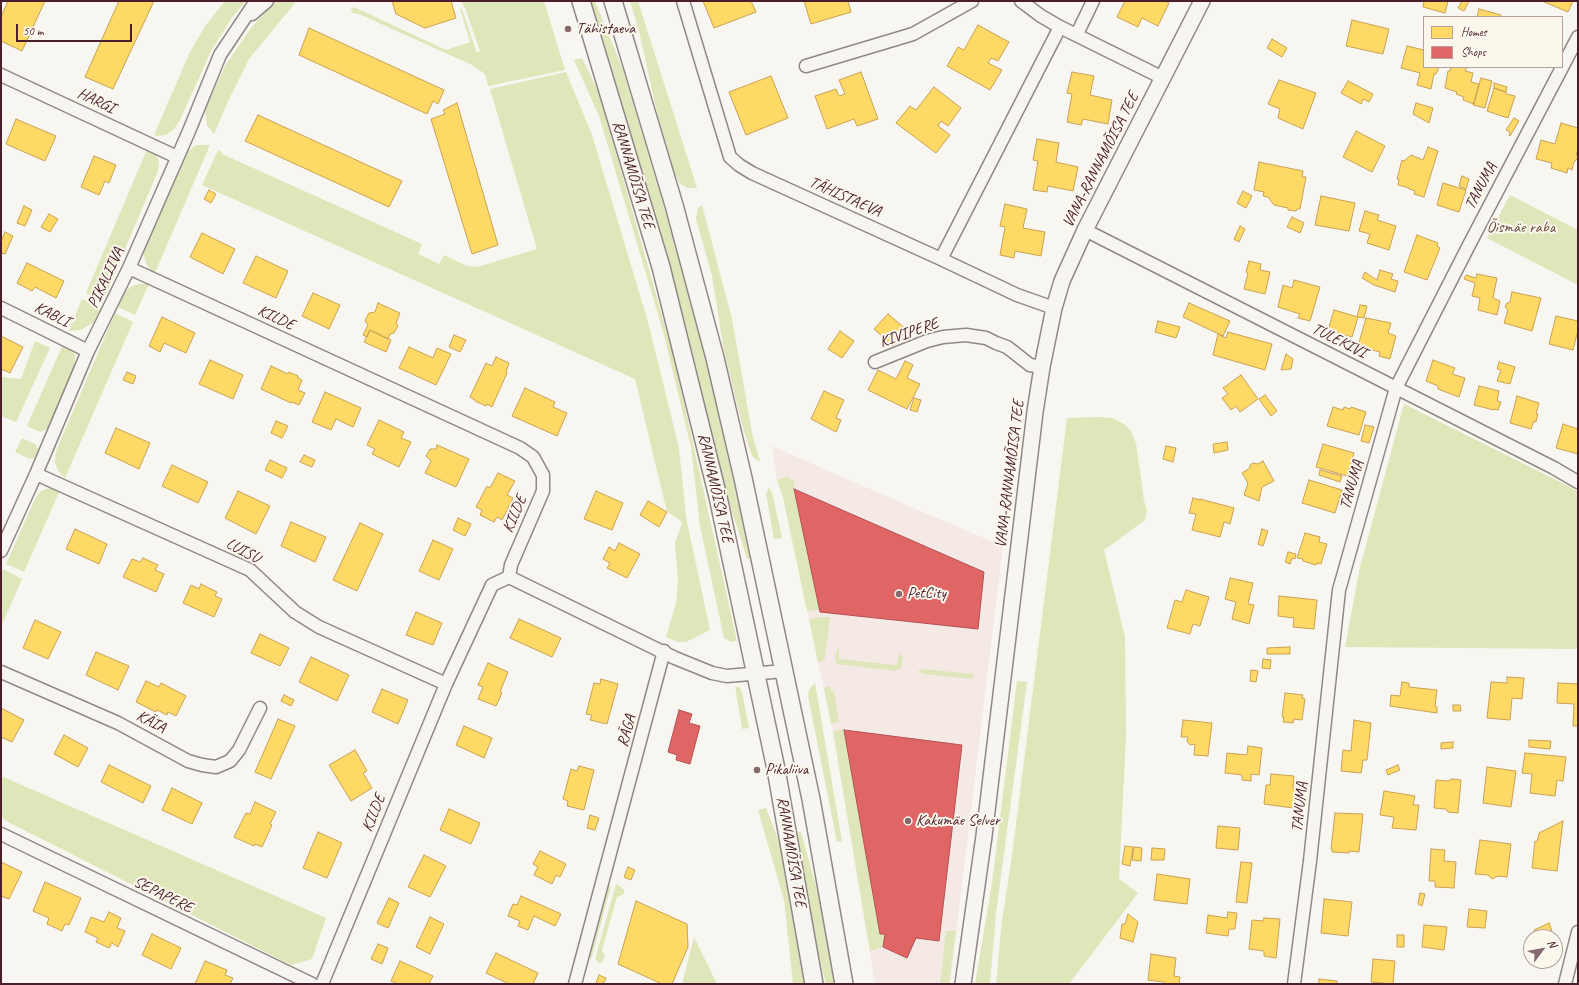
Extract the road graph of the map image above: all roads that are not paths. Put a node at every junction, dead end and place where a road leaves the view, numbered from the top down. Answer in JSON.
{"nodes":[{"id":1,"x":256,"y":1,"type":"edge"},
{"id":2,"x":267,"y":1,"type":"edge"},
{"id":3,"x":581,"y":1,"type":"edge"},
{"id":4,"x":613,"y":1,"type":"edge"},
{"id":5,"x":683,"y":1,"type":"edge"},
{"id":6,"x":972,"y":1,"type":"edge"},
{"id":7,"x":1021,"y":1,"type":"edge"},
{"id":8,"x":1093,"y":1,"type":"edge"},
{"id":9,"x":1202,"y":1,"type":"edge"},
{"id":10,"x":244,"y":21,"type":"junction"},
{"id":11,"x":1060,"y":27,"type":"junction"},
{"id":12,"x":1077,"y":34,"type":"junction"},
{"id":13,"x":1578,"y":37,"type":"edge"},
{"id":14,"x":806,"y":66,"type":"dead end"},
{"id":15,"x":1563,"y":66,"type":"edge"},
{"id":16,"x":1562,"y":68,"type":"edge"},
{"id":17,"x":1,"y":75,"type":"edge"},
{"id":18,"x":1163,"y":78,"type":"junction"},
{"id":19,"x":177,"y":157,"type":"junction"},
{"id":20,"x":1085,"y":230,"type":"junction"},
{"id":21,"x":941,"y":258,"type":"junction"},
{"id":22,"x":129,"y":268,"type":"junction"},
{"id":23,"x":1,"y":308,"type":"edge"},
{"id":24,"x":1054,"y":308,"type":"junction"},
{"id":25,"x":88,"y":351,"type":"junction"},
{"id":26,"x":875,"y":362,"type":"dead end"},
{"id":27,"x":1042,"y":367,"type":"junction"},
{"id":28,"x":1396,"y":388,"type":"junction"},
{"id":29,"x":36,"y":474,"type":"junction"},
{"id":30,"x":1578,"y":482,"type":"edge"},
{"id":31,"x":1,"y":552,"type":"edge"},
{"id":32,"x":509,"y":577,"type":"junction"},
{"id":33,"x":664,"y":651,"type":"junction"},
{"id":34,"x":784,"y":671,"type":"junction"},
{"id":35,"x":1,"y":672,"type":"edge"},
{"id":36,"x":756,"y":674,"type":"junction"},
{"id":37,"x":446,"y":684,"type":"junction"},
{"id":38,"x":260,"y":708,"type":"dead end"},
{"id":39,"x":1,"y":834,"type":"edge"},
{"id":40,"x":1578,"y":932,"type":"edge"},
{"id":41,"x":312,"y":984,"type":"edge"},
{"id":42,"x":322,"y":984,"type":"edge"},
{"id":43,"x":575,"y":984,"type":"edge"},
{"id":44,"x":814,"y":984,"type":"edge"},
{"id":45,"x":844,"y":984,"type":"edge"},
{"id":46,"x":963,"y":984,"type":"edge"},
{"id":47,"x":1294,"y":984,"type":"edge"},
{"id":48,"x":1565,"y":984,"type":"edge"}],
"edges":[{"from":1,"to":10,"type":"street","name":"PIKALIIVA"},
{"from":2,"to":10,"type":"street","name":"PIKALIIVA"},
{"from":3,"to":36,"type":"main road","name":"RANNAMÕISA TEE"},
{"from":4,"to":34,"type":"main road","name":"RANNAMÕISA TEE"},
{"from":5,"to":21,"type":"street","name":"TÄHISTAEVA"},
{"from":6,"to":14,"type":"street"},
{"from":7,"to":11,"type":"street"},
{"from":8,"to":12,"type":"street"},
{"from":9,"to":18,"type":"street","name":"VANA-RANNAMÕISA TEE"},
{"from":10,"to":19,"type":"street","name":"PIKALIIVA"},
{"from":11,"to":12,"type":"street"},
{"from":11,"to":21,"type":"street"},
{"from":12,"to":18,"type":"street"},
{"from":13,"to":15,"type":"street","name":"TANUMA"},
{"from":16,"to":28,"type":"street","name":"TANUMA"},
{"from":17,"to":19,"type":"street","name":"HARGI"},
{"from":18,"to":20,"type":"street","name":"VANA-RANNAMÕISA TEE"},
{"from":19,"to":22,"type":"street","name":"PIKALIIVA"},
{"from":20,"to":24,"type":"street","name":"VANA-RANNAMÕISA TEE"},
{"from":20,"to":28,"type":"street","name":"TULEKIVI"},
{"from":21,"to":24,"type":"street","name":"TÄHISTAEVA"},
{"from":22,"to":25,"type":"street","name":"PIKALIIVA"},
{"from":22,"to":32,"type":"street","name":"KILDE"},
{"from":23,"to":25,"type":"street","name":"KABLI"},
{"from":24,"to":27,"type":"street","name":"VANA-RANNAMÕISA TEE"},
{"from":25,"to":29,"type":"street","name":"PIKALIIVA"},
{"from":26,"to":27,"type":"street","name":"KIVIPERE"},
{"from":27,"to":46,"type":"street","name":"VANA-RANNAMÕISA TEE"},
{"from":28,"to":30,"type":"street","name":"TULEKIVI"},
{"from":28,"to":47,"type":"street","name":"TANUMA"},
{"from":29,"to":31,"type":"street","name":"PIKALIIVA"},
{"from":29,"to":37,"type":"street","name":"LUISU"},
{"from":32,"to":33,"type":"street"},
{"from":32,"to":37,"type":"street","name":"KILDE"},
{"from":33,"to":36,"type":"street"},
{"from":33,"to":43,"type":"street","name":"RÄGA"},
{"from":34,"to":36,"type":"street"},
{"from":34,"to":45,"type":"main road","name":"RANNAMÕISA TEE"},
{"from":35,"to":38,"type":"street","name":"KÄIA"},
{"from":36,"to":44,"type":"main road","name":"RANNAMÕISA TEE"},
{"from":37,"to":42,"type":"street","name":"KILDE"},
{"from":39,"to":41,"type":"street","name":"SEPAPERE"},
{"from":40,"to":48,"type":"street"}]}
